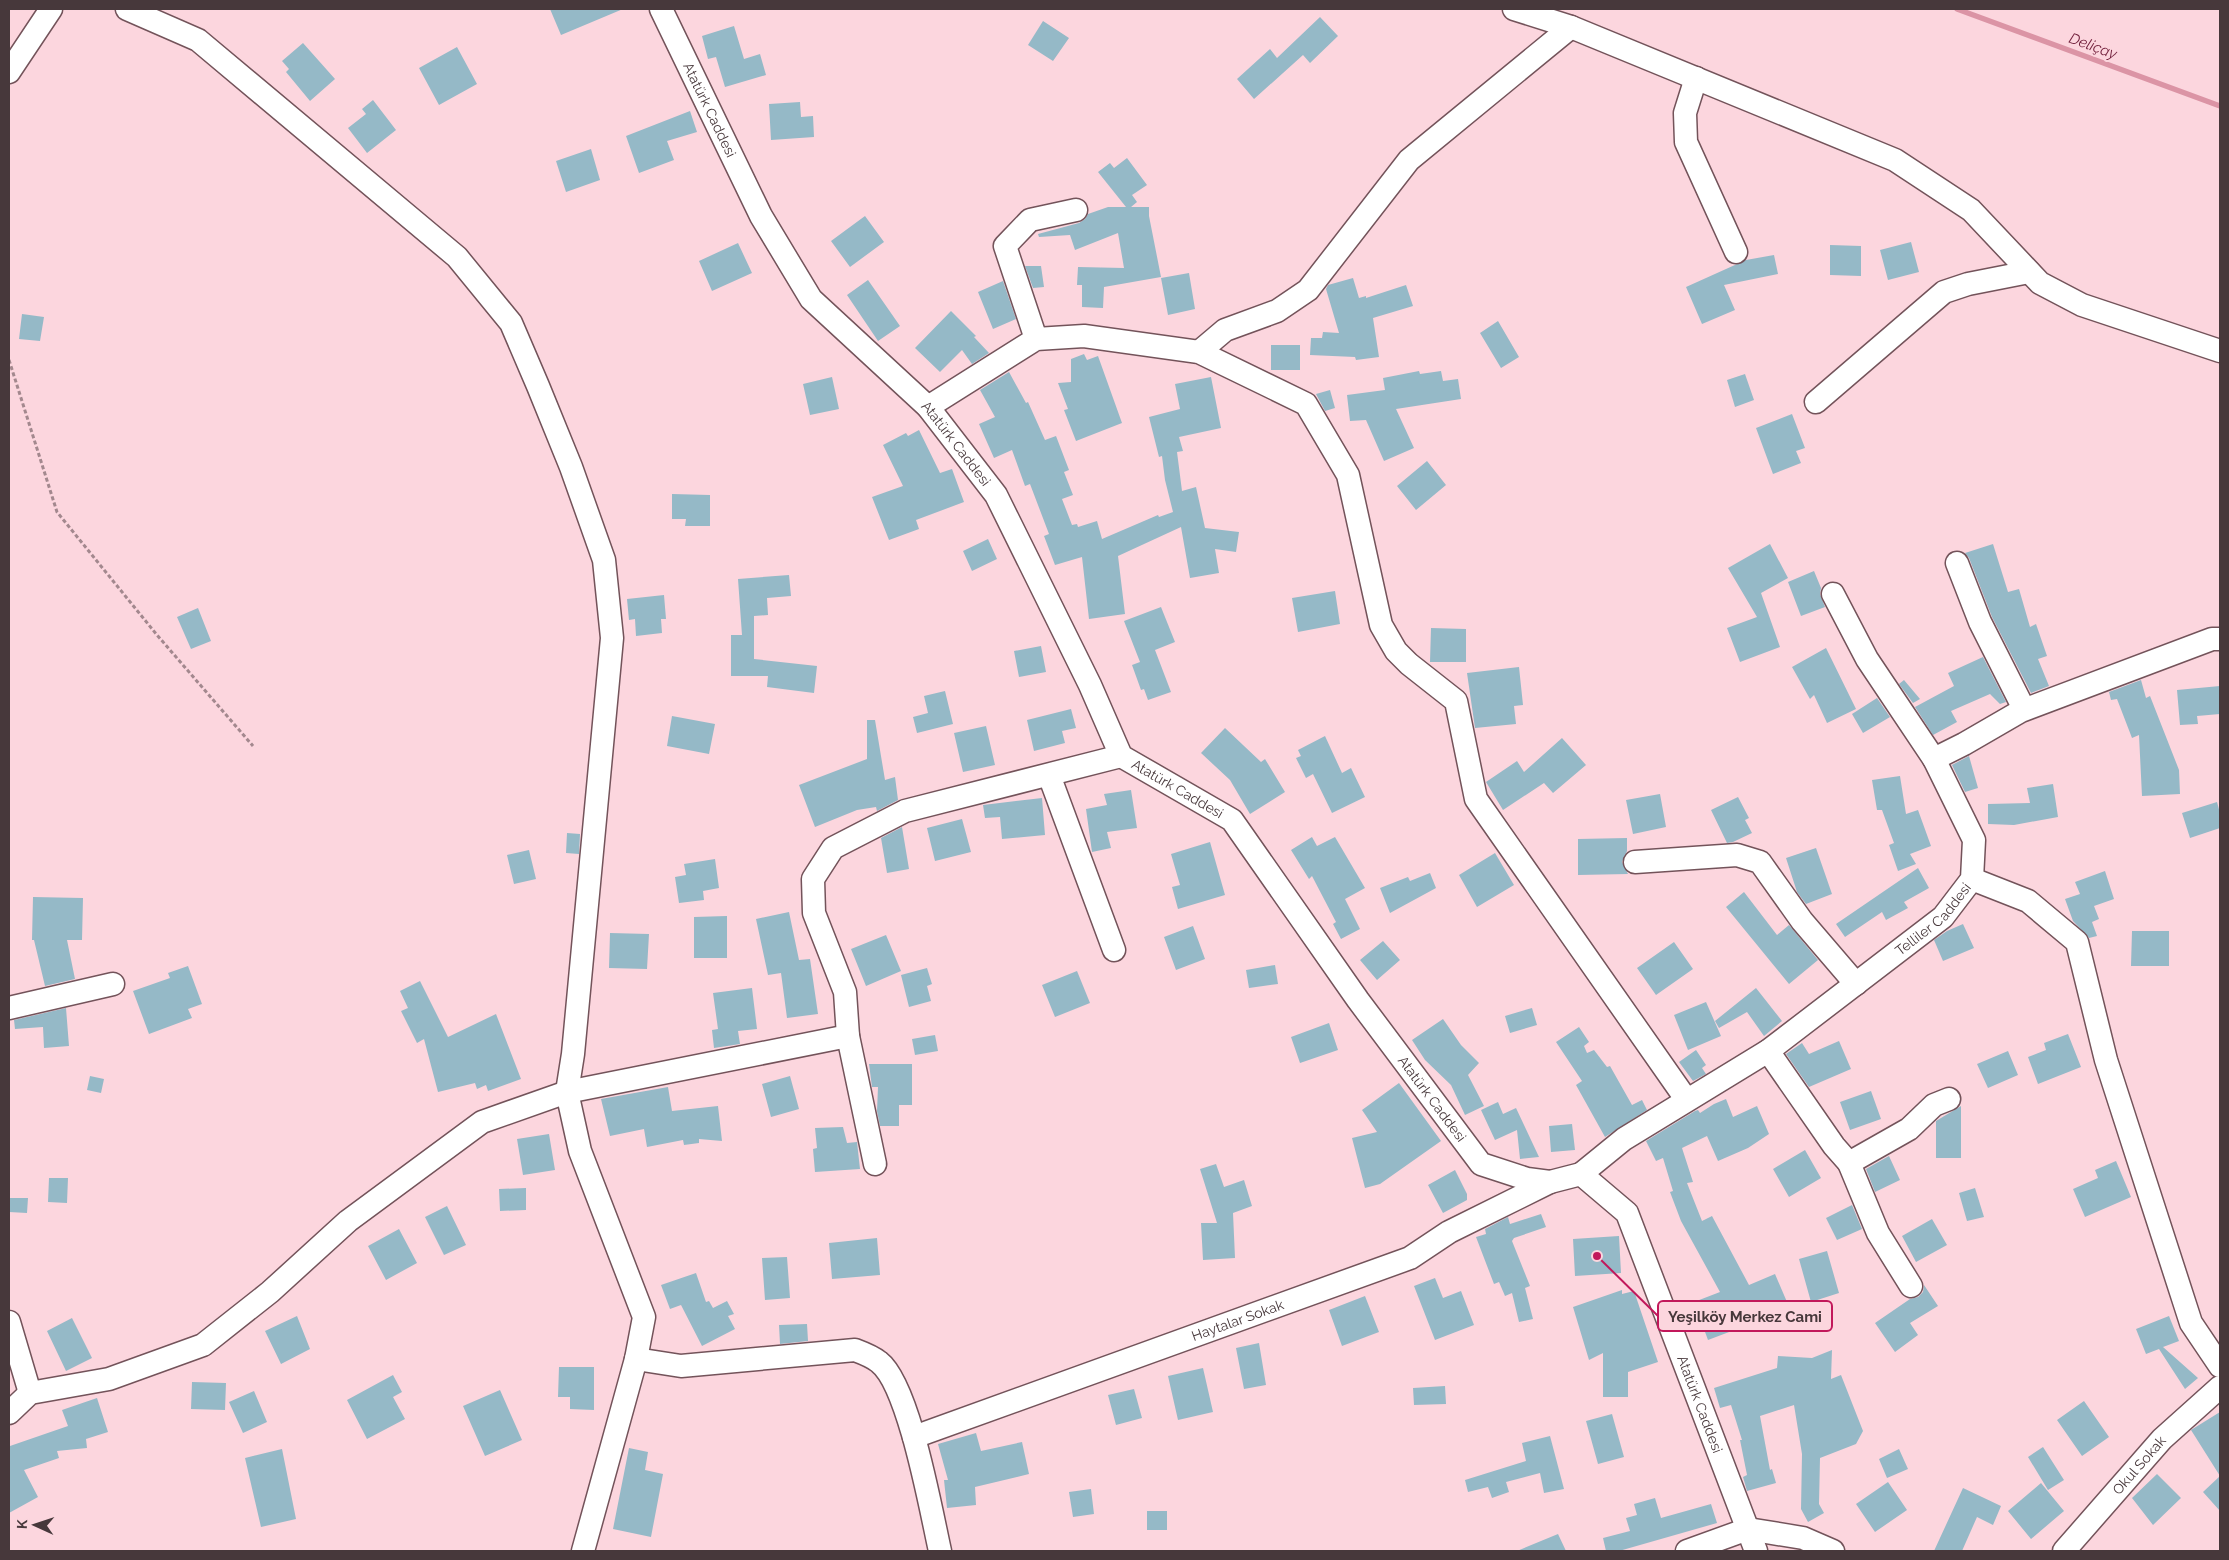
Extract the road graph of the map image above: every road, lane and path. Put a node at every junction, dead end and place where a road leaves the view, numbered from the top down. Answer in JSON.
{"nodes":[{"id":1,"x":51,"y":9,"type":"edge"},
{"id":2,"x":127,"y":9,"type":"edge"},
{"id":3,"x":661,"y":9,"type":"edge"},
{"id":4,"x":1514,"y":9,"type":"edge"},
{"id":5,"x":1571,"y":27,"type":"junction"},
{"id":6,"x":9,"y":72,"type":"edge"},
{"id":7,"x":1696,"y":78,"type":"junction"},
{"id":8,"x":1076,"y":210,"type":"dead end"},
{"id":9,"x":1736,"y":252,"type":"dead end"},
{"id":10,"x":2029,"y":272,"type":"junction"},
{"id":11,"x":1036,"y":339,"type":"junction"},
{"id":12,"x":2220,"y":351,"type":"edge"},
{"id":13,"x":1199,"y":352,"type":"junction"},
{"id":14,"x":9,"y":360,"type":"edge"},
{"id":15,"x":1816,"y":402,"type":"dead end"},
{"id":16,"x":928,"y":407,"type":"junction"},
{"id":17,"x":1957,"y":564,"type":"dead end"},
{"id":18,"x":1833,"y":594,"type":"dead end"},
{"id":19,"x":2220,"y":639,"type":"edge"},
{"id":20,"x":2024,"y":709,"type":"junction"},
{"id":21,"x":253,"y":746,"type":"dead end"},
{"id":22,"x":1121,"y":756,"type":"junction"},
{"id":23,"x":1934,"y":759,"type":"junction"},
{"id":24,"x":1049,"y":775,"type":"junction"},
{"id":25,"x":1635,"y":862,"type":"dead end"},
{"id":26,"x":1972,"y":879,"type":"junction"},
{"id":27,"x":1114,"y":950,"type":"dead end"},
{"id":28,"x":113,"y":984,"type":"dead end"},
{"id":29,"x":1856,"y":984,"type":"junction"},
{"id":30,"x":9,"y":1008,"type":"edge"},
{"id":31,"x":848,"y":1036,"type":"junction"},
{"id":32,"x":1768,"y":1051,"type":"junction"},
{"id":33,"x":567,"y":1092,"type":"junction"},
{"id":34,"x":1686,"y":1099,"type":"junction"},
{"id":35,"x":1949,"y":1099,"type":"dead end"},
{"id":36,"x":1849,"y":1163,"type":"junction"},
{"id":37,"x":875,"y":1164,"type":"dead end"},
{"id":38,"x":1581,"y":1174,"type":"junction"},
{"id":39,"x":1550,"y":1182,"type":"junction"},
{"id":40,"x":1911,"y":1286,"type":"dead end"},
{"id":41,"x":9,"y":1322,"type":"edge"},
{"id":42,"x":636,"y":1359,"type":"junction"},
{"id":43,"x":2220,"y":1366,"type":"edge"},
{"id":44,"x":2220,"y":1387,"type":"edge"},
{"id":45,"x":30,"y":1394,"type":"junction"},
{"id":46,"x":9,"y":1413,"type":"edge"},
{"id":47,"x":914,"y":1436,"type":"junction"},
{"id":48,"x":1748,"y":1529,"type":"junction"},
{"id":49,"x":583,"y":1551,"type":"edge"},
{"id":50,"x":940,"y":1551,"type":"edge"},
{"id":51,"x":1687,"y":1551,"type":"edge"},
{"id":52,"x":1756,"y":1551,"type":"edge"},
{"id":53,"x":1833,"y":1551,"type":"edge"},
{"id":54,"x":2064,"y":1551,"type":"edge"}],
"edges":[{"from":1,"to":6,"type":"street"},
{"from":2,"to":33,"type":"street"},
{"from":3,"to":16,"type":"street","name":"Atatürk Caddesi"},
{"from":4,"to":5,"type":"street"},
{"from":5,"to":7,"type":"street"},
{"from":5,"to":13,"type":"street"},
{"from":7,"to":9,"type":"street"},
{"from":7,"to":10,"type":"street"},
{"from":8,"to":11,"type":"street"},
{"from":10,"to":12,"type":"street"},
{"from":10,"to":15,"type":"street"},
{"from":11,"to":13,"type":"street"},
{"from":11,"to":16,"type":"street"},
{"from":13,"to":34,"type":"street"},
{"from":14,"to":21,"type":"path"},
{"from":16,"to":22,"type":"street","name":"Atatürk Caddesi"},
{"from":17,"to":20,"type":"street"},
{"from":18,"to":23,"type":"street","name":"Telliler Caddesi"},
{"from":19,"to":20,"type":"street"},
{"from":20,"to":23,"type":"street"},
{"from":22,"to":24,"type":"street"},
{"from":22,"to":39,"type":"street","name":"Atatürk Caddesi"},
{"from":23,"to":26,"type":"street","name":"Telliler Caddesi"},
{"from":24,"to":27,"type":"street"},
{"from":24,"to":31,"type":"street"},
{"from":25,"to":29,"type":"street"},
{"from":26,"to":29,"type":"street","name":"Telliler Caddesi"},
{"from":26,"to":43,"type":"street"},
{"from":28,"to":30,"type":"street"},
{"from":29,"to":32,"type":"street","name":"Telliler Caddesi"},
{"from":31,"to":33,"type":"street"},
{"from":31,"to":37,"type":"street"},
{"from":32,"to":34,"type":"street","name":"Telliler Caddesi"},
{"from":32,"to":36,"type":"street"},
{"from":33,"to":42,"type":"street"},
{"from":33,"to":45,"type":"street"},
{"from":34,"to":38,"type":"street","name":"Telliler Caddesi"},
{"from":35,"to":36,"type":"street"},
{"from":36,"to":40,"type":"street"},
{"from":38,"to":39,"type":"street","name":"Atatürk Caddesi"},
{"from":38,"to":48,"type":"street","name":"Atatürk Caddesi"},
{"from":39,"to":47,"type":"street","name":"Haytalar Sokak"},
{"from":41,"to":45,"type":"street"},
{"from":42,"to":47,"type":"street"},
{"from":42,"to":49,"type":"street"},
{"from":44,"to":54,"type":"street","name":"Okul Sokak"},
{"from":45,"to":46,"type":"street"},
{"from":47,"to":50,"type":"street"},
{"from":48,"to":51,"type":"street"},
{"from":48,"to":52,"type":"street","name":"Atatürk Caddesi"},
{"from":48,"to":53,"type":"street"}]}
